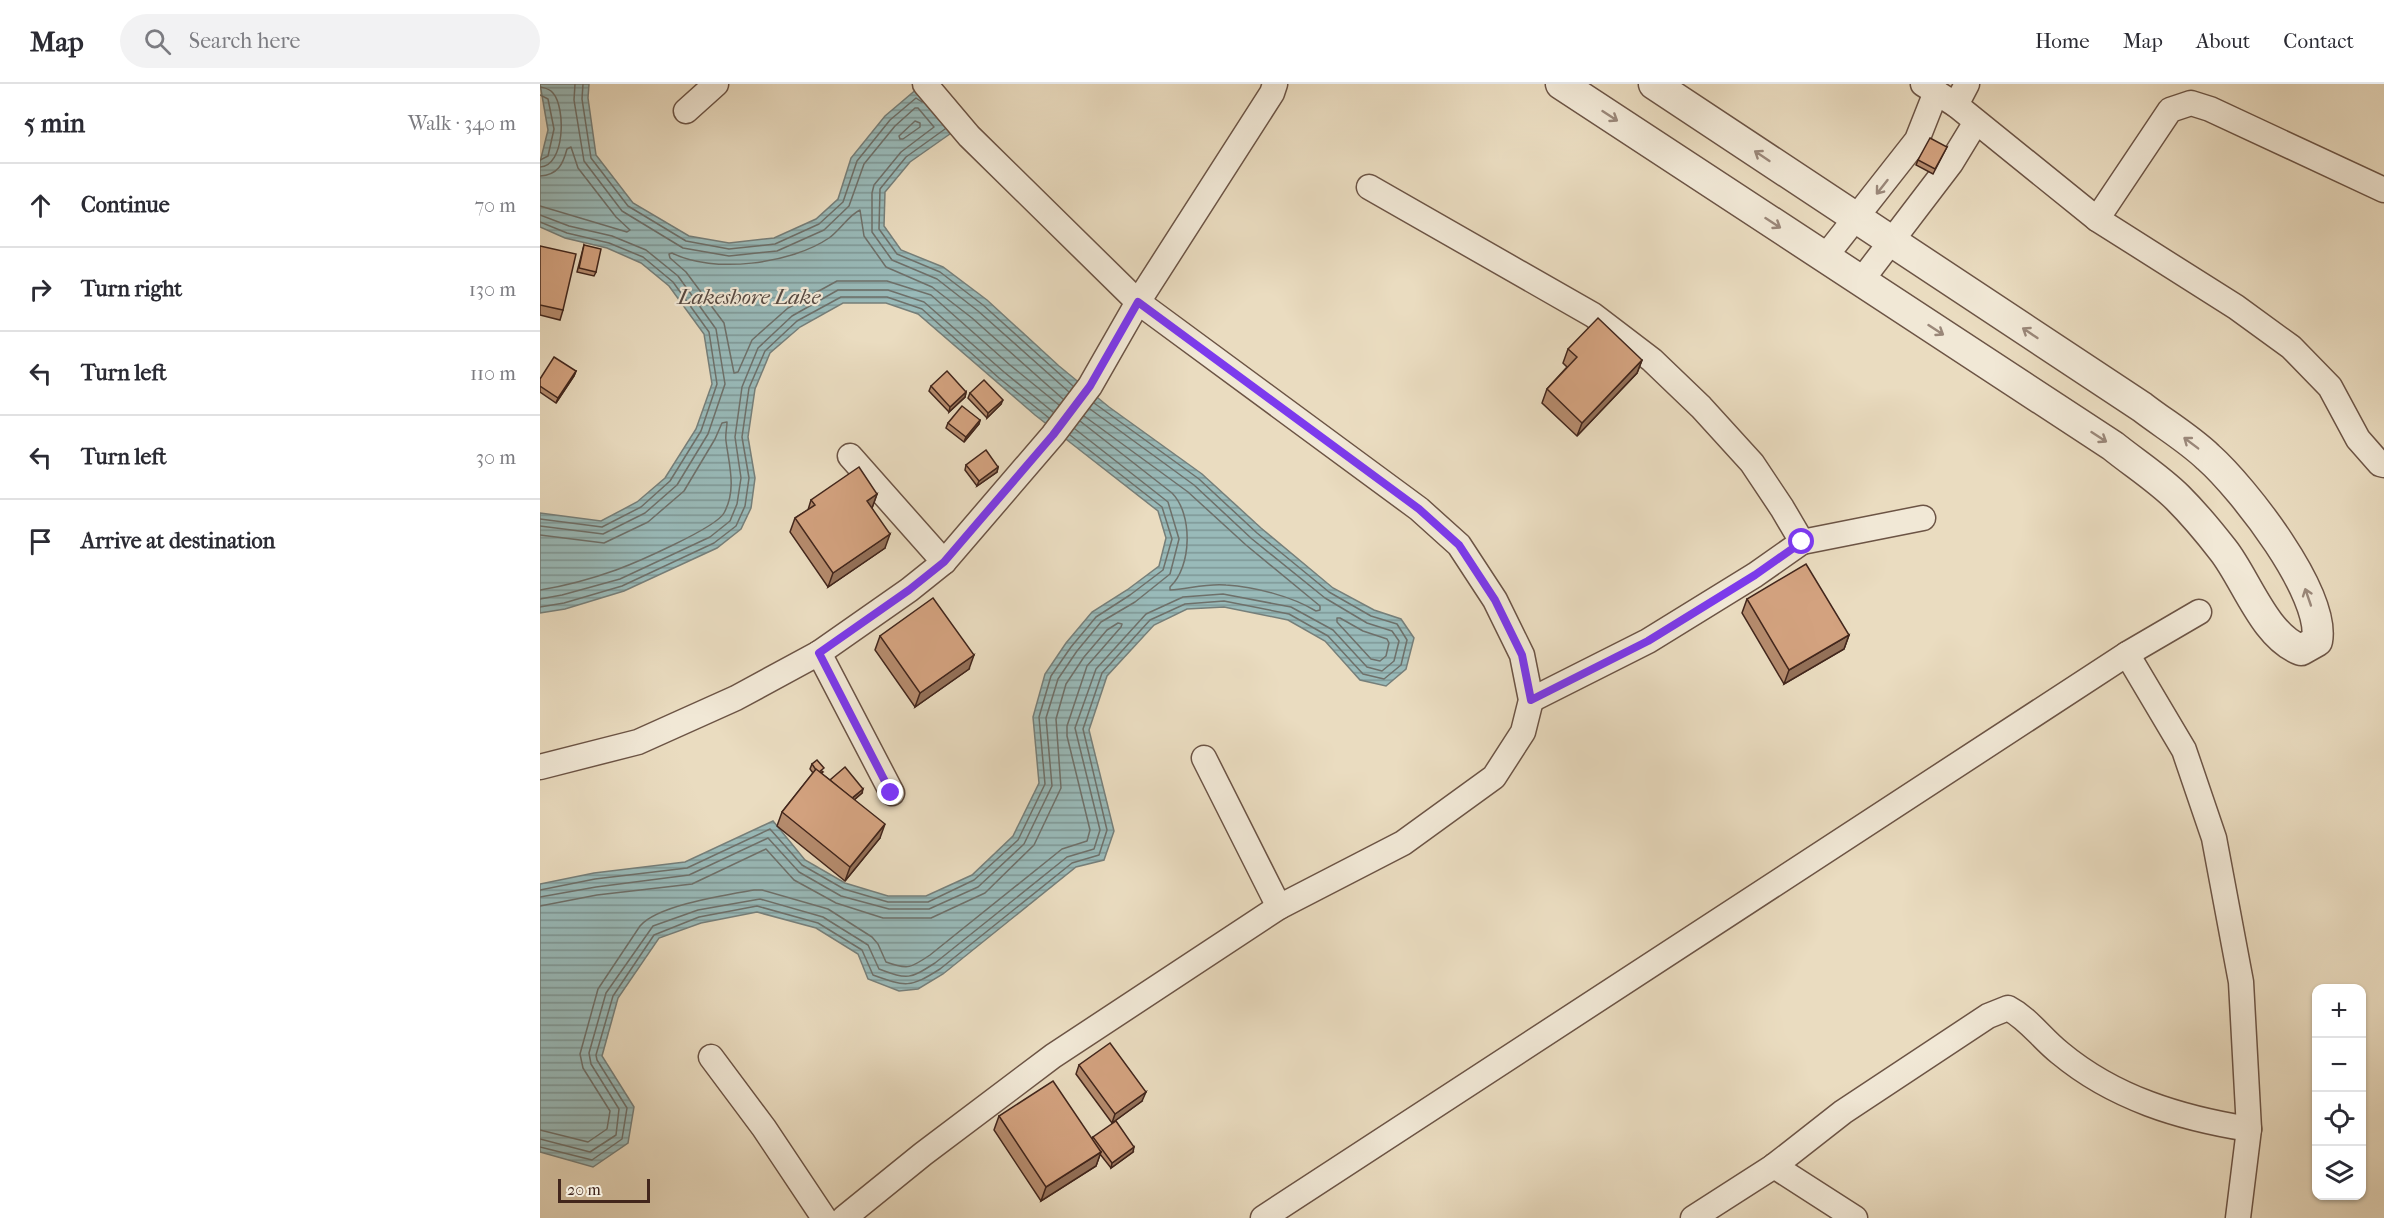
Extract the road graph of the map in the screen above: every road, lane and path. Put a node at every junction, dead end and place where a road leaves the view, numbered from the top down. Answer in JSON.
{"nodes":[{"id":1,"x":716,"y":84,"type":"edge"},
{"id":2,"x":1561,"y":84,"type":"edge"},
{"id":3,"x":1654,"y":84,"type":"edge"},
{"id":4,"x":936,"y":87,"type":"edge"},
{"id":5,"x":1278,"y":87,"type":"edge"},
{"id":6,"x":1930,"y":88,"type":"edge"},
{"id":7,"x":1962,"y":94,"type":"edge"},
{"id":8,"x":686,"y":111,"type":"dead end"},
{"id":9,"x":1976,"y":122,"type":"junction"},
{"id":10,"x":1369,"y":187,"type":"dead end"},
{"id":11,"x":2384,"y":190,"type":"edge"},
{"id":12,"x":1857,"y":218,"type":"junction"},
{"id":13,"x":2097,"y":219,"type":"junction"},
{"id":14,"x":1892,"y":242,"type":"junction"},
{"id":15,"x":1825,"y":257,"type":"junction"},
{"id":16,"x":1861,"y":281,"type":"junction"},
{"id":17,"x":1138,"y":302,"type":"junction"},
{"id":18,"x":850,"y":456,"type":"dead end"},
{"id":19,"x":2384,"y":465,"type":"edge"},
{"id":20,"x":1923,"y":518,"type":"dead end"},
{"id":21,"x":1802,"y":542,"type":"junction"},
{"id":22,"x":944,"y":562,"type":"junction"},
{"id":23,"x":2199,"y":612,"type":"dead end"},
{"id":24,"x":819,"y":653,"type":"junction"},
{"id":25,"x":2127,"y":654,"type":"junction"},
{"id":26,"x":1531,"y":700,"type":"junction"},
{"id":27,"x":1204,"y":758,"type":"dead end"},
{"id":28,"x":540,"y":767,"type":"edge"},
{"id":29,"x":891,"y":793,"type":"dead end"},
{"id":30,"x":1279,"y":907,"type":"junction"},
{"id":31,"x":711,"y":1057,"type":"dead end"},
{"id":32,"x":2249,"y":1129,"type":"junction"},
{"id":33,"x":1774,"y":1166,"type":"junction"},
{"id":34,"x":824,"y":1218,"type":"edge"},
{"id":35,"x":844,"y":1218,"type":"edge"},
{"id":36,"x":1263,"y":1218,"type":"edge"},
{"id":37,"x":1693,"y":1218,"type":"edge"},
{"id":38,"x":1855,"y":1218,"type":"edge"},
{"id":39,"x":2238,"y":1218,"type":"edge"}],
"edges":[{"from":1,"to":8,"type":"street"},
{"from":2,"to":15,"type":"street","one_way":true},
{"from":12,"to":3,"type":"street","one_way":true},
{"from":4,"to":17,"type":"street"},
{"from":5,"to":17,"type":"street"},
{"from":6,"to":7,"type":"street"},
{"from":6,"to":12,"type":"street","one_way":true},
{"from":7,"to":9,"type":"street"},
{"from":9,"to":13,"type":"street"},
{"from":9,"to":14,"type":"street"},
{"from":10,"to":21,"type":"street"},
{"from":11,"to":13,"type":"street"},
{"from":12,"to":14,"type":"street"},
{"from":12,"to":15,"type":"street"},
{"from":13,"to":19,"type":"street"},
{"from":14,"to":16,"type":"street"},
{"from":16,"to":14,"type":"street","one_way":true},
{"from":15,"to":16,"type":"street"},
{"from":17,"to":22,"type":"street"},
{"from":17,"to":26,"type":"street"},
{"from":18,"to":22,"type":"street"},
{"from":20,"to":21,"type":"street"},
{"from":21,"to":26,"type":"street"},
{"from":22,"to":24,"type":"street"},
{"from":23,"to":25,"type":"street"},
{"from":24,"to":28,"type":"street"},
{"from":24,"to":29,"type":"street"},
{"from":25,"to":32,"type":"street"},
{"from":25,"to":36,"type":"street"},
{"from":26,"to":30,"type":"street"},
{"from":27,"to":30,"type":"street"},
{"from":30,"to":35,"type":"street"},
{"from":31,"to":34,"type":"street"},
{"from":32,"to":33,"type":"street"},
{"from":32,"to":39,"type":"street"},
{"from":33,"to":37,"type":"street"},
{"from":33,"to":38,"type":"street"}]}
